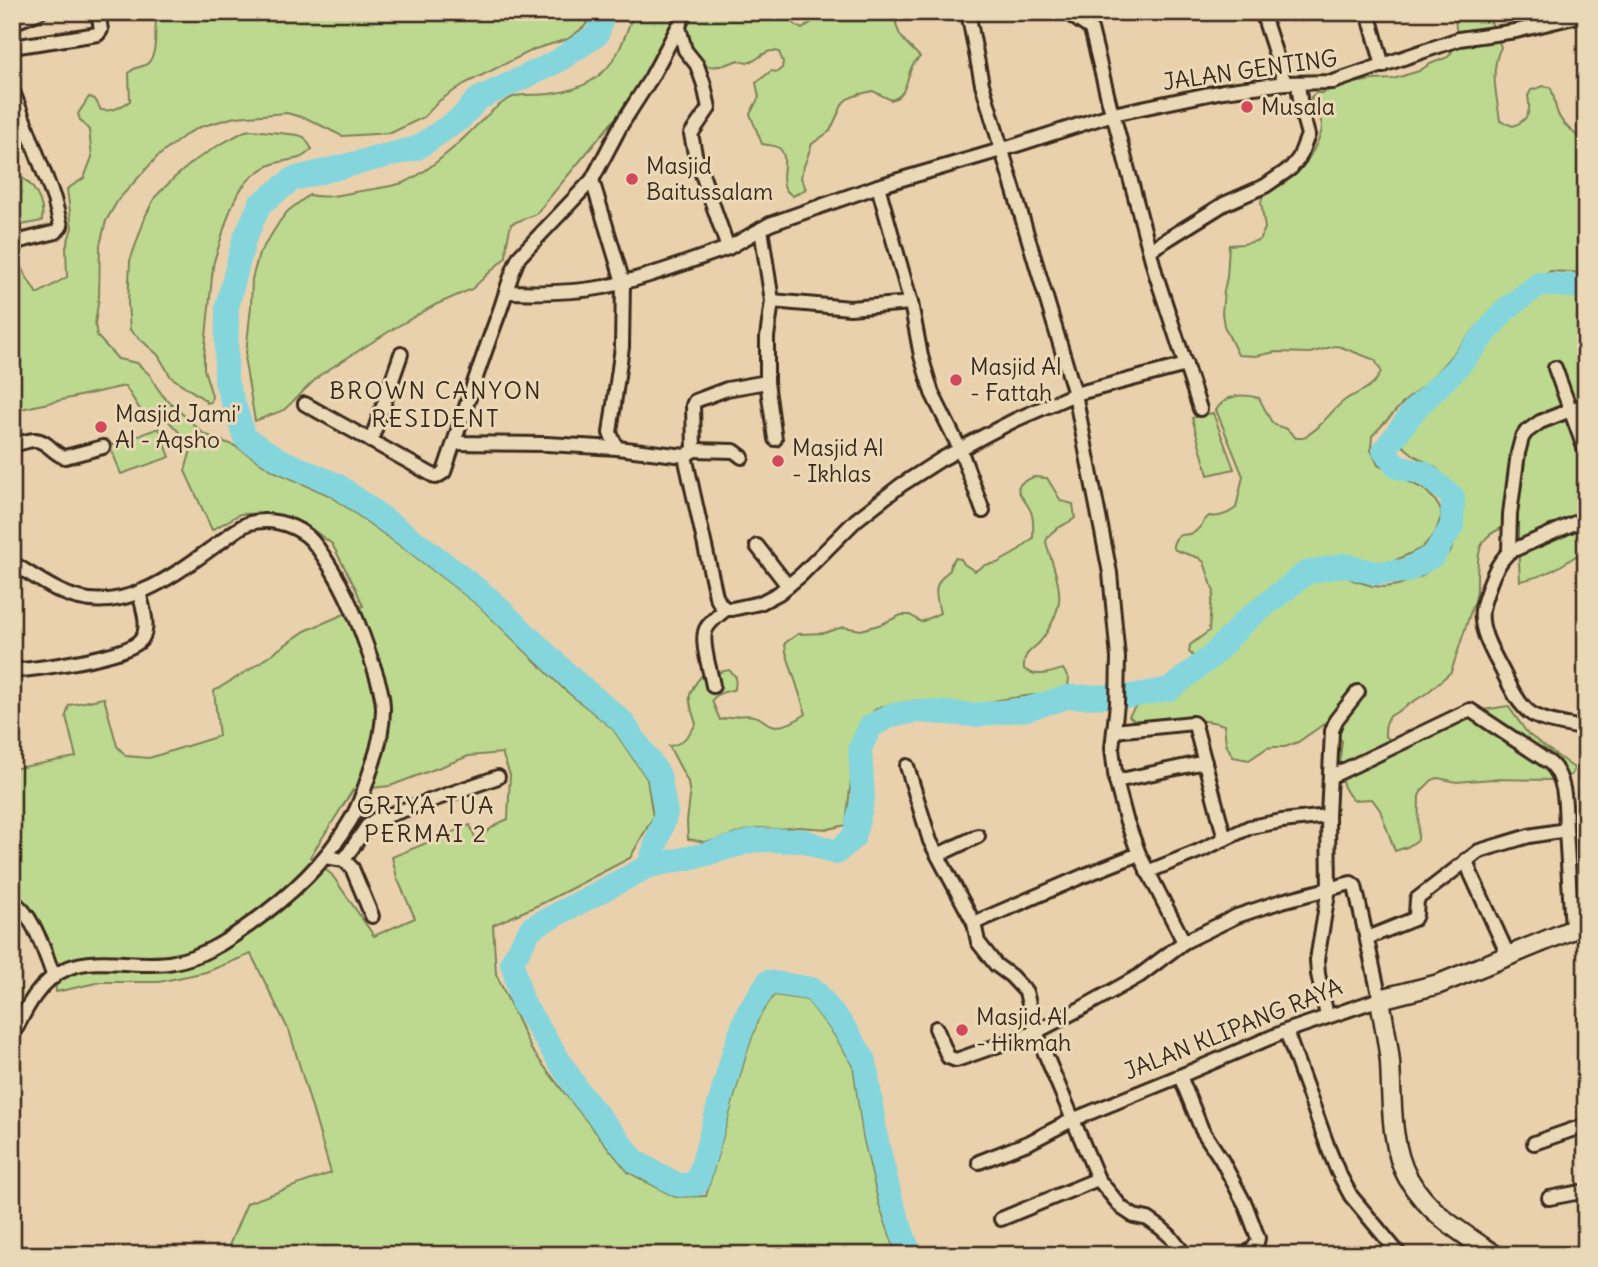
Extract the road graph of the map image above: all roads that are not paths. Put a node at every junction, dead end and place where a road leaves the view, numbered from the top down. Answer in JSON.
{"nodes":[{"id":1,"x":40,"y":12,"type":"edge"},
{"id":2,"x":98,"y":12,"type":"edge"},
{"id":3,"x":686,"y":12,"type":"edge"},
{"id":4,"x":968,"y":12,"type":"edge"},
{"id":5,"x":1066,"y":12,"type":"edge"},
{"id":6,"x":1262,"y":12,"type":"edge"},
{"id":7,"x":1368,"y":12,"type":"edge"},
{"id":8,"x":1586,"y":14,"type":"edge"},
{"id":9,"x":12,"y":23,"type":"edge"},
{"id":10,"x":679,"y":27,"type":"junction"},
{"id":11,"x":12,"y":47,"type":"edge"},
{"id":12,"x":1382,"y":65,"type":"junction"},
{"id":13,"x":1291,"y":83,"type":"junction"},
{"id":14,"x":12,"y":89,"type":"edge"},
{"id":15,"x":1113,"y":114,"type":"junction"},
{"id":16,"x":1001,"y":150,"type":"junction"},
{"id":17,"x":592,"y":180,"type":"junction"},
{"id":18,"x":878,"y":186,"type":"junction"},
{"id":19,"x":761,"y":229,"type":"junction"},
{"id":20,"x":12,"y":243,"type":"edge"},
{"id":21,"x":728,"y":248,"type":"junction"},
{"id":22,"x":1150,"y":250,"type":"junction"},
{"id":23,"x":623,"y":282,"type":"junction"},
{"id":24,"x":506,"y":292,"type":"junction"},
{"id":25,"x":772,"y":301,"type":"junction"},
{"id":26,"x":911,"y":303,"type":"junction"},
{"id":27,"x":401,"y":354,"type":"dead end"},
{"id":28,"x":1186,"y":365,"type":"junction"},
{"id":29,"x":1555,"y":368,"type":"dead end"},
{"id":30,"x":767,"y":382,"type":"junction"},
{"id":31,"x":1075,"y":394,"type":"junction"},
{"id":32,"x":305,"y":404,"type":"dead end"},
{"id":33,"x":1586,"y":404,"type":"edge"},
{"id":34,"x":1200,"y":409,"type":"dead end"},
{"id":35,"x":1571,"y":409,"type":"junction"},
{"id":36,"x":775,"y":439,"type":"dead end"},
{"id":37,"x":371,"y":441,"type":"junction"},
{"id":38,"x":454,"y":443,"type":"junction"},
{"id":39,"x":12,"y":445,"type":"edge"},
{"id":40,"x":103,"y":447,"type":"dead end"},
{"id":41,"x":617,"y":448,"type":"junction"},
{"id":42,"x":960,"y":449,"type":"junction"},
{"id":43,"x":689,"y":453,"type":"junction"},
{"id":44,"x":1586,"y":453,"type":"edge"},
{"id":45,"x":742,"y":457,"type":"dead end"},
{"id":46,"x":983,"y":511,"type":"dead end"},
{"id":47,"x":1586,"y":518,"type":"edge"},
{"id":48,"x":757,"y":546,"type":"dead end"},
{"id":49,"x":1509,"y":552,"type":"junction"},
{"id":50,"x":12,"y":563,"type":"edge"},
{"id":51,"x":788,"y":586,"type":"junction"},
{"id":52,"x":139,"y":592,"type":"junction"},
{"id":53,"x":726,"y":608,"type":"junction"},
{"id":54,"x":12,"y":671,"type":"edge"},
{"id":55,"x":713,"y":686,"type":"dead end"},
{"id":56,"x":1358,"y":692,"type":"dead end"},
{"id":57,"x":1586,"y":729,"type":"edge"},
{"id":58,"x":1114,"y":731,"type":"junction"},
{"id":59,"x":1205,"y":762,"type":"junction"},
{"id":60,"x":907,"y":766,"type":"dead end"},
{"id":61,"x":498,"y":777,"type":"dead end"},
{"id":62,"x":1330,"y":777,"type":"junction"},
{"id":63,"x":1116,"y":780,"type":"junction"},
{"id":64,"x":1328,"y":816,"type":"junction"},
{"id":65,"x":1566,"y":830,"type":"junction"},
{"id":66,"x":978,"y":836,"type":"dead end"},
{"id":67,"x":1225,"y":839,"type":"junction"},
{"id":68,"x":1139,"y":854,"type":"junction"},
{"id":69,"x":938,"y":855,"type":"junction"},
{"id":70,"x":325,"y":857,"type":"junction"},
{"id":71,"x":344,"y":860,"type":"junction"},
{"id":72,"x":1466,"y":860,"type":"junction"},
{"id":73,"x":1147,"y":872,"type":"junction"},
{"id":74,"x":1329,"y":888,"type":"junction"},
{"id":75,"x":12,"y":901,"type":"edge"},
{"id":76,"x":372,"y":916,"type":"dead end"},
{"id":77,"x":974,"y":923,"type":"junction"},
{"id":78,"x":1579,"y":927,"type":"edge"},
{"id":79,"x":1367,"y":938,"type":"junction"},
{"id":80,"x":1184,"y":942,"type":"junction"},
{"id":81,"x":1508,"y":956,"type":"junction"},
{"id":82,"x":54,"y":977,"type":"junction"},
{"id":83,"x":1380,"y":999,"type":"junction"},
{"id":84,"x":1327,"y":1016,"type":"junction"},
{"id":85,"x":936,"y":1028,"type":"dead end"},
{"id":86,"x":1286,"y":1031,"type":"junction"},
{"id":87,"x":1036,"y":1032,"type":"junction"},
{"id":88,"x":12,"y":1037,"type":"edge"},
{"id":89,"x":1181,"y":1076,"type":"junction"},
{"id":90,"x":1072,"y":1120,"type":"junction"},
{"id":91,"x":1586,"y":1125,"type":"edge"},
{"id":92,"x":1534,"y":1143,"type":"dead end"},
{"id":93,"x":979,"y":1162,"type":"dead end"},
{"id":94,"x":1098,"y":1179,"type":"junction"},
{"id":95,"x":1586,"y":1191,"type":"edge"},
{"id":96,"x":1549,"y":1198,"type":"dead end"},
{"id":97,"x":1001,"y":1219,"type":"dead end"},
{"id":98,"x":1180,"y":1253,"type":"edge"},
{"id":99,"x":1242,"y":1255,"type":"edge"},
{"id":100,"x":1400,"y":1255,"type":"edge"},
{"id":101,"x":1495,"y":1255,"type":"edge"}],
"edges":[{"from":1,"to":9,"type":"street"},
{"from":2,"to":11,"type":"street"},
{"from":3,"to":10,"type":"street"},
{"from":4,"to":16,"type":"street"},
{"from":5,"to":15,"type":"street"},
{"from":6,"to":13,"type":"street"},
{"from":7,"to":12,"type":"street"},
{"from":8,"to":12,"type":"street","name":"JALAN GENTING"},
{"from":10,"to":17,"type":"street"},
{"from":10,"to":21,"type":"street"},
{"from":12,"to":13,"type":"street","name":"JALAN GENTING"},
{"from":13,"to":15,"type":"street","name":"JALAN GENTING"},
{"from":13,"to":22,"type":"street"},
{"from":14,"to":20,"type":"street"},
{"from":15,"to":16,"type":"street","name":"JALAN GENTING"},
{"from":15,"to":22,"type":"street"},
{"from":16,"to":18,"type":"street","name":"JALAN GENTING"},
{"from":16,"to":31,"type":"street"},
{"from":17,"to":23,"type":"street"},
{"from":17,"to":24,"type":"street"},
{"from":18,"to":19,"type":"street","name":"JALAN GENTING"},
{"from":18,"to":26,"type":"street"},
{"from":19,"to":21,"type":"street","name":"JALAN GENTING"},
{"from":19,"to":25,"type":"street"},
{"from":21,"to":23,"type":"street","name":"JALAN GENTING"},
{"from":22,"to":28,"type":"street"},
{"from":23,"to":24,"type":"street","name":"JALAN GENTING"},
{"from":23,"to":41,"type":"street"},
{"from":24,"to":38,"type":"street"},
{"from":25,"to":26,"type":"street"},
{"from":25,"to":30,"type":"street"},
{"from":26,"to":42,"type":"street"},
{"from":27,"to":37,"type":"street"},
{"from":28,"to":31,"type":"street"},
{"from":28,"to":34,"type":"street"},
{"from":29,"to":35,"type":"street"},
{"from":30,"to":36,"type":"street"},
{"from":30,"to":43,"type":"street"},
{"from":31,"to":42,"type":"street"},
{"from":31,"to":58,"type":"street"},
{"from":32,"to":37,"type":"street"},
{"from":33,"to":35,"type":"street"},
{"from":35,"to":44,"type":"street"},
{"from":35,"to":49,"type":"street"},
{"from":37,"to":38,"type":"street"},
{"from":38,"to":41,"type":"street"},
{"from":39,"to":40,"type":"street"},
{"from":41,"to":43,"type":"street"},
{"from":42,"to":46,"type":"street"},
{"from":42,"to":51,"type":"street"},
{"from":43,"to":45,"type":"street"},
{"from":43,"to":53,"type":"street"},
{"from":47,"to":49,"type":"street"},
{"from":48,"to":51,"type":"street"},
{"from":49,"to":57,"type":"street"},
{"from":50,"to":52,"type":"street"},
{"from":51,"to":53,"type":"street"},
{"from":52,"to":54,"type":"street"},
{"from":52,"to":70,"type":"street"},
{"from":53,"to":55,"type":"street"},
{"from":56,"to":62,"type":"street"},
{"from":58,"to":59,"type":"street"},
{"from":58,"to":63,"type":"street"},
{"from":59,"to":63,"type":"street"},
{"from":59,"to":67,"type":"street"},
{"from":60,"to":69,"type":"street"},
{"from":61,"to":71,"type":"street"},
{"from":62,"to":64,"type":"street"},
{"from":62,"to":65,"type":"street"},
{"from":63,"to":68,"type":"street"},
{"from":64,"to":67,"type":"street"},
{"from":64,"to":74,"type":"street"},
{"from":65,"to":72,"type":"street"},
{"from":65,"to":78,"type":"street"},
{"from":66,"to":69,"type":"street"},
{"from":67,"to":73,"type":"street"},
{"from":68,"to":73,"type":"street"},
{"from":68,"to":77,"type":"street"},
{"from":69,"to":77,"type":"street"},
{"from":70,"to":71,"type":"street"},
{"from":70,"to":82,"type":"street"},
{"from":71,"to":76,"type":"street"},
{"from":72,"to":79,"type":"street"},
{"from":72,"to":81,"type":"street"},
{"from":73,"to":80,"type":"street"},
{"from":74,"to":79,"type":"street"},
{"from":74,"to":80,"type":"street"},
{"from":74,"to":84,"type":"street"},
{"from":75,"to":82,"type":"street"},
{"from":77,"to":87,"type":"street"},
{"from":78,"to":81,"type":"main road","name":"JALAN KLIPANG RAYA"},
{"from":79,"to":83,"type":"street"},
{"from":80,"to":87,"type":"street"},
{"from":81,"to":83,"type":"main road","name":"JALAN KLIPANG RAYA"},
{"from":82,"to":88,"type":"street"},
{"from":83,"to":84,"type":"street","name":"JALAN KLIPANG RAYA"},
{"from":83,"to":101,"type":"main road"},
{"from":84,"to":86,"type":"street","name":"JALAN KLIPANG RAYA"},
{"from":85,"to":87,"type":"street"},
{"from":86,"to":89,"type":"street","name":"JALAN KLIPANG RAYA"},
{"from":86,"to":100,"type":"street"},
{"from":87,"to":90,"type":"street"},
{"from":89,"to":90,"type":"street","name":"JALAN KLIPANG RAYA"},
{"from":89,"to":99,"type":"street"},
{"from":90,"to":93,"type":"street","name":"JALAN KLIPANG RAYA"},
{"from":90,"to":94,"type":"street"},
{"from":91,"to":92,"type":"street"},
{"from":94,"to":97,"type":"street"},
{"from":94,"to":98,"type":"street"},
{"from":95,"to":96,"type":"street"}]}
